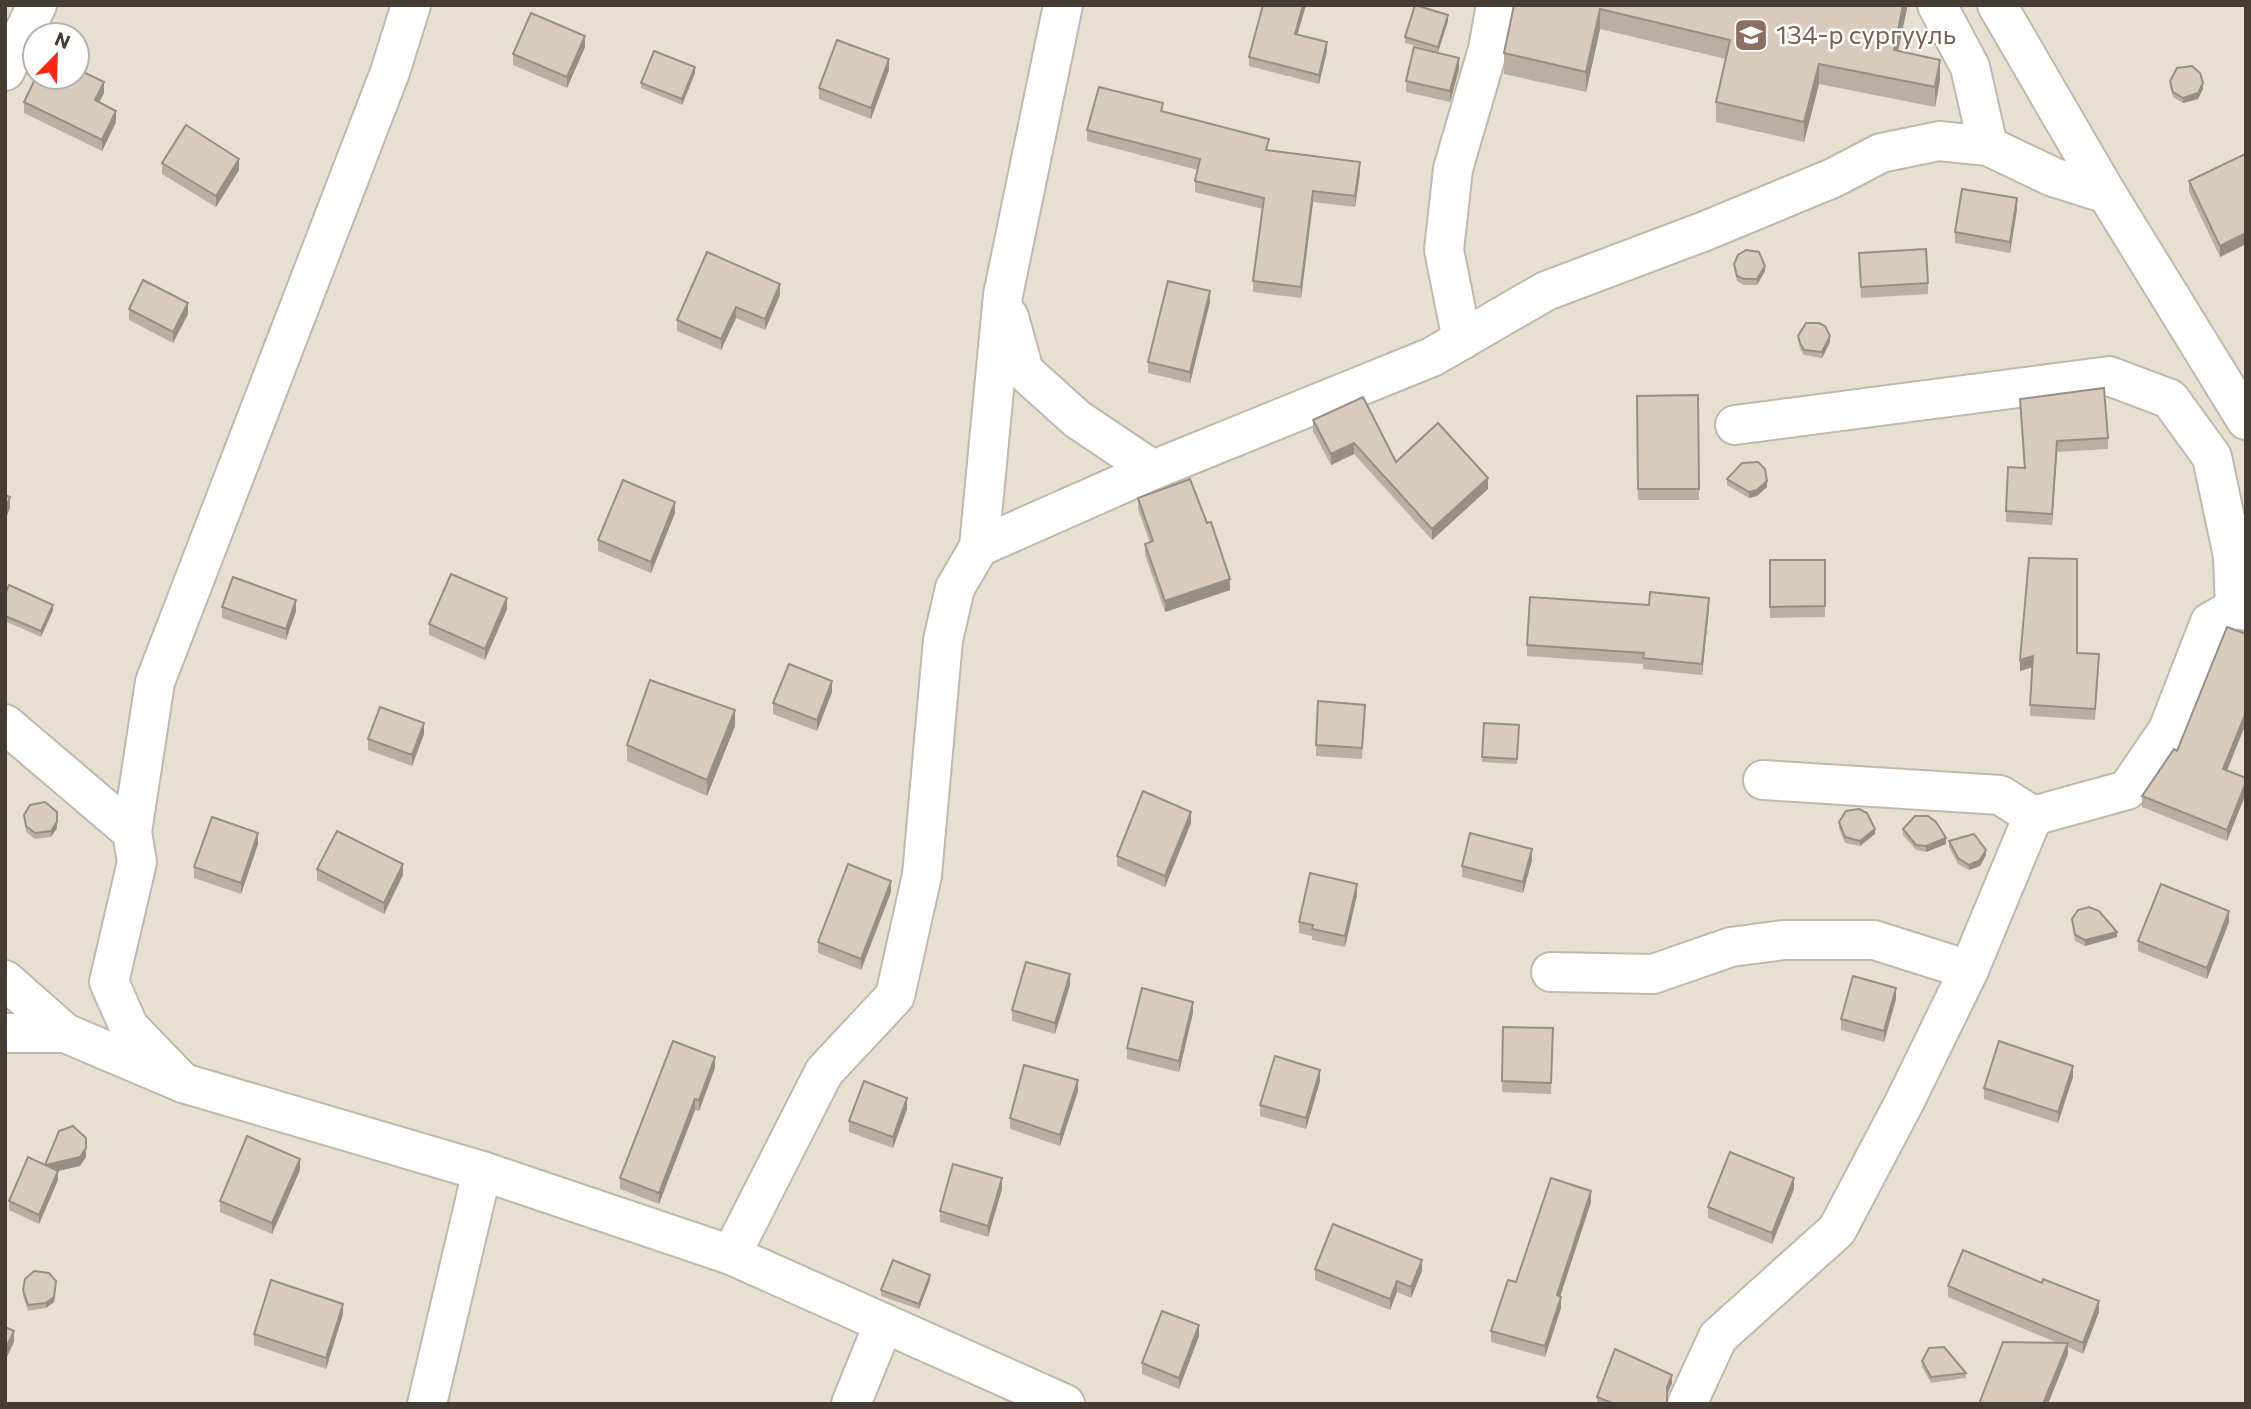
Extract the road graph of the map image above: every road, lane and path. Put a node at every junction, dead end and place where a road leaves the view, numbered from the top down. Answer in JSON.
{"nodes":[{"id":1,"x":37,"y":5,"type":"edge"},
{"id":2,"x":411,"y":5,"type":"edge"},
{"id":3,"x":1063,"y":5,"type":"edge"},
{"id":4,"x":1496,"y":5,"type":"edge"},
{"id":5,"x":1937,"y":5,"type":"edge"},
{"id":6,"x":1997,"y":5,"type":"edge"},
{"id":7,"x":5,"y":71,"type":"edge"},
{"id":8,"x":1988,"y":146,"type":"junction"},
{"id":9,"x":2107,"y":194,"type":"junction"},
{"id":10,"x":1003,"y":295,"type":"junction"},
{"id":11,"x":1462,"y":340,"type":"junction"},
{"id":12,"x":2246,"y":420,"type":"edge"},
{"id":13,"x":1735,"y":425,"type":"dead end"},
{"id":14,"x":1153,"y":470,"type":"junction"},
{"id":15,"x":979,"y":547,"type":"junction"},
{"id":16,"x":2240,"y":610,"type":"edge"},
{"id":17,"x":5,"y":724,"type":"edge"},
{"id":18,"x":1763,"y":780,"type":"dead end"},
{"id":19,"x":2032,"y":816,"type":"junction"},
{"id":20,"x":132,"y":832,"type":"junction"},
{"id":21,"x":1969,"y":970,"type":"junction"},
{"id":22,"x":1551,"y":972,"type":"dead end"},
{"id":23,"x":5,"y":980,"type":"edge"},
{"id":24,"x":5,"y":1033,"type":"edge"},
{"id":25,"x":65,"y":1033,"type":"junction"},
{"id":26,"x":183,"y":1083,"type":"junction"},
{"id":27,"x":482,"y":1171,"type":"junction"},
{"id":28,"x":731,"y":1255,"type":"junction"},
{"id":29,"x":884,"y":1323,"type":"junction"},
{"id":30,"x":427,"y":1404,"type":"edge"},
{"id":31,"x":851,"y":1404,"type":"edge"},
{"id":32,"x":1065,"y":1404,"type":"edge"},
{"id":33,"x":1687,"y":1404,"type":"edge"}],
"edges":[{"from":1,"to":7,"type":"street"},
{"from":2,"to":20,"type":"street"},
{"from":3,"to":10,"type":"street"},
{"from":4,"to":11,"type":"street"},
{"from":5,"to":8,"type":"street"},
{"from":6,"to":9,"type":"street"},
{"from":8,"to":9,"type":"street"},
{"from":8,"to":11,"type":"street"},
{"from":9,"to":12,"type":"street"},
{"from":10,"to":14,"type":"street"},
{"from":10,"to":15,"type":"street"},
{"from":11,"to":14,"type":"street"},
{"from":13,"to":16,"type":"street"},
{"from":14,"to":15,"type":"street"},
{"from":15,"to":28,"type":"street"},
{"from":16,"to":19,"type":"street"},
{"from":17,"to":20,"type":"street"},
{"from":18,"to":19,"type":"street"},
{"from":19,"to":21,"type":"street"},
{"from":20,"to":26,"type":"street"},
{"from":21,"to":22,"type":"street"},
{"from":21,"to":33,"type":"street"},
{"from":23,"to":25,"type":"street"},
{"from":24,"to":25,"type":"street"},
{"from":25,"to":26,"type":"street"},
{"from":26,"to":27,"type":"street"},
{"from":27,"to":28,"type":"street"},
{"from":27,"to":30,"type":"street"},
{"from":28,"to":29,"type":"street"},
{"from":29,"to":31,"type":"street"},
{"from":29,"to":32,"type":"street"}]}
